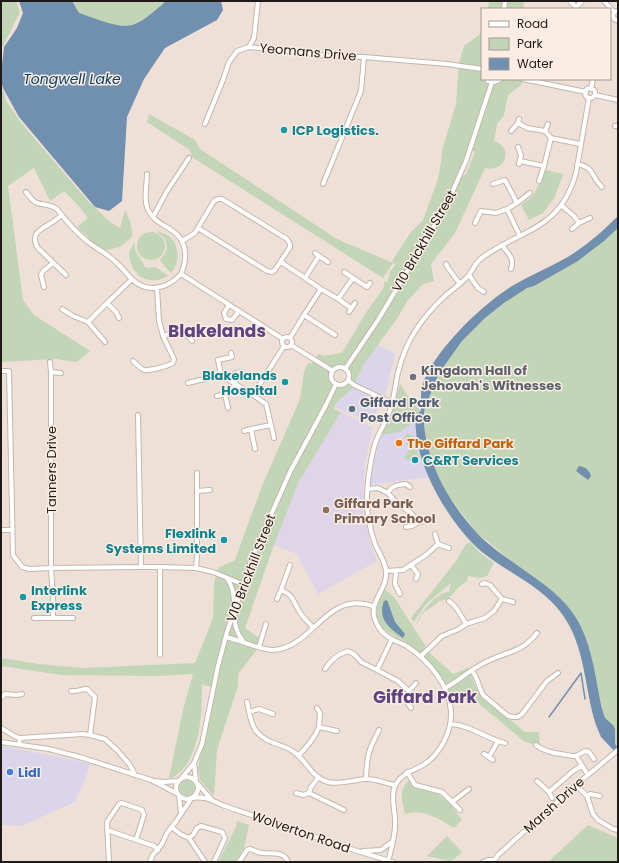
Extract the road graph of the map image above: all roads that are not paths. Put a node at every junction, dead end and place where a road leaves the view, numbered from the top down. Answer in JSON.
{"nodes":[{"id":1,"x":258,"y":1,"type":"edge"},
{"id":2,"x":570,"y":1,"type":"edge"},
{"id":3,"x":582,"y":1,"type":"edge"},
{"id":4,"x":604,"y":1,"type":"edge"},
{"id":5,"x":574,"y":8,"type":"edge"},
{"id":6,"x":616,"y":12,"type":"edge"},
{"id":7,"x":616,"y":20,"type":"edge"},
{"id":8,"x":249,"y":47,"type":"junction"},
{"id":9,"x":364,"y":58,"type":"junction"},
{"id":10,"x":481,"y":70,"type":"edge"},
{"id":11,"x":489,"y":80,"type":"edge"},
{"id":12,"x":500,"y":80,"type":"edge"},
{"id":13,"x":528,"y":80,"type":"edge"},
{"id":14,"x":594,"y":80,"type":"edge"},
{"id":15,"x":492,"y":82,"type":"junction"},
{"id":16,"x":592,"y":89,"type":"junction"},
{"id":17,"x":586,"y":92,"type":"junction"},
{"id":18,"x":595,"y":95,"type":"junction"},
{"id":19,"x":589,"y":98,"type":"junction"},
{"id":20,"x":618,"y":100,"type":"edge"},
{"id":21,"x":205,"y":124,"type":"dead end"},
{"id":22,"x":548,"y":124,"type":"dead end"},
{"id":23,"x":511,"y":131,"type":"dead end"},
{"id":24,"x":545,"y":131,"type":"junction"},
{"id":25,"x":551,"y":138,"type":"junction"},
{"id":26,"x":580,"y":144,"type":"junction"},
{"id":27,"x":518,"y":147,"type":"dead end"},
{"id":28,"x":189,"y":158,"type":"dead end"},
{"id":29,"x":577,"y":164,"type":"junction"},
{"id":30,"x":544,"y":166,"type":"junction"},
{"id":31,"x":147,"y":174,"type":"dead end"},
{"id":32,"x":539,"y":181,"type":"dead end"},
{"id":33,"x":323,"y":184,"type":"dead end"},
{"id":34,"x":493,"y":184,"type":"dead end"},
{"id":35,"x":602,"y":187,"type":"dead end"},
{"id":36,"x":26,"y":192,"type":"dead end"},
{"id":37,"x":530,"y":193,"type":"dead end"},
{"id":38,"x":517,"y":203,"type":"junction"},
{"id":39,"x":561,"y":205,"type":"junction"},
{"id":40,"x":507,"y":209,"type":"junction"},
{"id":41,"x":62,"y":215,"type":"junction"},
{"id":42,"x":153,"y":217,"type":"junction"},
{"id":43,"x":590,"y":218,"type":"dead end"},
{"id":44,"x":475,"y":223,"type":"dead end"},
{"id":45,"x":579,"y":223,"type":"junction"},
{"id":46,"x":198,"y":228,"type":"junction"},
{"id":47,"x":572,"y":229,"type":"dead end"},
{"id":48,"x":520,"y":236,"type":"junction"},
{"id":49,"x":182,"y":241,"type":"junction"},
{"id":50,"x":502,"y":245,"type":"junction"},
{"id":51,"x":281,"y":262,"type":"junction"},
{"id":52,"x":328,"y":262,"type":"dead end"},
{"id":53,"x":53,"y":263,"type":"junction"},
{"id":54,"x":446,"y":264,"type":"dead end"},
{"id":55,"x":511,"y":269,"type":"dead end"},
{"id":56,"x":344,"y":272,"type":"dead end"},
{"id":57,"x":181,"y":274,"type":"junction"},
{"id":58,"x":469,"y":275,"type":"junction"},
{"id":59,"x":66,"y":276,"type":"dead end"},
{"id":60,"x":305,"y":278,"type":"junction"},
{"id":61,"x":353,"y":278,"type":"junction"},
{"id":62,"x":132,"y":279,"type":"junction"},
{"id":63,"x":370,"y":283,"type":"dead end"},
{"id":64,"x":460,"y":284,"type":"junction"},
{"id":65,"x":44,"y":287,"type":"dead end"},
{"id":66,"x":157,"y":288,"type":"junction"},
{"id":67,"x":321,"y":289,"type":"junction"},
{"id":68,"x":484,"y":292,"type":"dead end"},
{"id":69,"x":338,"y":299,"type":"junction"},
{"id":70,"x":107,"y":303,"type":"junction"},
{"id":71,"x":355,"y":303,"type":"dead end"},
{"id":72,"x":229,"y":305,"type":"junction"},
{"id":73,"x":351,"y":308,"type":"junction"},
{"id":74,"x":62,"y":309,"type":"dead end"},
{"id":75,"x":239,"y":311,"type":"junction"},
{"id":76,"x":349,"y":312,"type":"dead end"},
{"id":77,"x":304,"y":315,"type":"junction"},
{"id":78,"x":119,"y":318,"type":"dead end"},
{"id":79,"x":88,"y":322,"type":"junction"},
{"id":80,"x":335,"y":335,"type":"dead end"},
{"id":81,"x":163,"y":336,"type":"junction"},
{"id":82,"x":290,"y":338,"type":"junction"},
{"id":83,"x":283,"y":339,"type":"junction"},
{"id":84,"x":192,"y":341,"type":"dead end"},
{"id":85,"x":105,"y":342,"type":"dead end"},
{"id":86,"x":291,"y":345,"type":"junction"},
{"id":87,"x":284,"y":346,"type":"junction"},
{"id":88,"x":231,"y":353,"type":"dead end"},
{"id":89,"x":134,"y":361,"type":"dead end"},
{"id":90,"x":50,"y":362,"type":"dead end"},
{"id":91,"x":345,"y":369,"type":"junction"},
{"id":92,"x":1,"y":371,"type":"edge"},
{"id":93,"x":333,"y":371,"type":"junction"},
{"id":94,"x":51,"y":372,"type":"junction"},
{"id":95,"x":61,"y":372,"type":"dead end"},
{"id":96,"x":240,"y":372,"type":"dead end"},
{"id":97,"x":221,"y":375,"type":"junction"},
{"id":98,"x":348,"y":380,"type":"junction"},
{"id":99,"x":188,"y":383,"type":"dead end"},
{"id":100,"x":236,"y":384,"type":"junction"},
{"id":101,"x":336,"y":384,"type":"junction"},
{"id":102,"x":225,"y":394,"type":"junction"},
{"id":103,"x":253,"y":395,"type":"junction"},
{"id":104,"x":217,"y":396,"type":"dead end"},
{"id":105,"x":392,"y":403,"type":"junction"},
{"id":106,"x":228,"y":408,"type":"dead end"},
{"id":107,"x":138,"y":415,"type":"dead end"},
{"id":108,"x":271,"y":425,"type":"junction"},
{"id":109,"x":251,"y":429,"type":"junction"},
{"id":110,"x":244,"y":431,"type":"dead end"},
{"id":111,"x":274,"y":438,"type":"dead end"},
{"id":112,"x":256,"y":449,"type":"dead end"},
{"id":113,"x":197,"y":473,"type":"dead end"},
{"id":114,"x":410,"y":487,"type":"dead end"},
{"id":115,"x":368,"y":489,"type":"junction"},
{"id":116,"x":210,"y":490,"type":"dead end"},
{"id":117,"x":198,"y":491,"type":"junction"},
{"id":118,"x":388,"y":493,"type":"junction"},
{"id":119,"x":427,"y":521,"type":"dead end"},
{"id":120,"x":419,"y":522,"type":"junction"},
{"id":121,"x":406,"y":528,"type":"dead end"},
{"id":122,"x":1,"y":530,"type":"edge"},
{"id":123,"x":12,"y":530,"type":"junction"},
{"id":124,"x":435,"y":534,"type":"dead end"},
{"id":125,"x":438,"y":544,"type":"junction"},
{"id":126,"x":448,"y":548,"type":"dead end"},
{"id":127,"x":290,"y":565,"type":"dead end"},
{"id":128,"x":411,"y":565,"type":"junction"},
{"id":129,"x":141,"y":567,"type":"junction"},
{"id":130,"x":160,"y":567,"type":"junction"},
{"id":131,"x":51,"y":568,"type":"junction"},
{"id":132,"x":196,"y":568,"type":"junction"},
{"id":133,"x":386,"y":571,"type":"junction"},
{"id":134,"x":396,"y":571,"type":"junction"},
{"id":135,"x":227,"y":578,"type":"junction"},
{"id":136,"x":416,"y":579,"type":"dead end"},
{"id":137,"x":242,"y":584,"type":"junction"},
{"id":138,"x":482,"y":584,"type":"dead end"},
{"id":139,"x":281,"y":590,"type":"junction"},
{"id":140,"x":400,"y":594,"type":"dead end"},
{"id":141,"x":277,"y":599,"type":"dead end"},
{"id":142,"x":502,"y":599,"type":"junction"},
{"id":143,"x":449,"y":601,"type":"dead end"},
{"id":144,"x":513,"y":602,"type":"dead end"},
{"id":145,"x":373,"y":606,"type":"junction"},
{"id":146,"x":234,"y":611,"type":"junction"},
{"id":147,"x":34,"y":618,"type":"dead end"},
{"id":148,"x":53,"y":618,"type":"junction"},
{"id":149,"x":73,"y":618,"type":"dead end"},
{"id":150,"x":266,"y":624,"type":"dead end"},
{"id":151,"x":466,"y":624,"type":"junction"},
{"id":152,"x":313,"y":628,"type":"junction"},
{"id":153,"x":537,"y":633,"type":"dead end"},
{"id":154,"x":226,"y":637,"type":"junction"},
{"id":155,"x":392,"y":639,"type":"junction"},
{"id":156,"x":244,"y":642,"type":"junction"},
{"id":157,"x":259,"y":647,"type":"junction"},
{"id":158,"x":160,"y":655,"type":"dead end"},
{"id":159,"x":420,"y":657,"type":"junction"},
{"id":160,"x":325,"y":669,"type":"dead end"},
{"id":161,"x":377,"y":670,"type":"junction"},
{"id":162,"x":472,"y":671,"type":"junction"},
{"id":163,"x":558,"y":673,"type":"dead end"},
{"id":164,"x":416,"y":683,"type":"dead end"},
{"id":165,"x":445,"y":688,"type":"junction"},
{"id":166,"x":71,"y":691,"type":"dead end"},
{"id":167,"x":409,"y":691,"type":"junction"},
{"id":168,"x":22,"y":694,"type":"dead end"},
{"id":169,"x":1,"y":698,"type":"edge"},
{"id":170,"x":247,"y":702,"type":"dead end"},
{"id":171,"x":317,"y":708,"type":"dead end"},
{"id":172,"x":411,"y":708,"type":"dead end"},
{"id":173,"x":249,"y":712,"type":"junction"},
{"id":174,"x":273,"y":714,"type":"dead end"},
{"id":175,"x":450,"y":724,"type":"junction"},
{"id":176,"x":319,"y":727,"type":"junction"},
{"id":177,"x":1,"y":728,"type":"edge"},
{"id":178,"x":379,"y":730,"type":"dead end"},
{"id":179,"x":337,"y":731,"type":"dead end"},
{"id":180,"x":90,"y":735,"type":"junction"},
{"id":181,"x":20,"y":738,"type":"junction"},
{"id":182,"x":498,"y":741,"type":"junction"},
{"id":183,"x":1,"y":742,"type":"edge"},
{"id":184,"x":505,"y":743,"type":"dead end"},
{"id":185,"x":19,"y":744,"type":"junction"},
{"id":186,"x":536,"y":745,"type":"dead end"},
{"id":187,"x":618,"y":750,"type":"edge"},
{"id":188,"x":484,"y":754,"type":"dead end"},
{"id":189,"x":299,"y":755,"type":"junction"},
{"id":190,"x":576,"y":756,"type":"junction"},
{"id":191,"x":489,"y":757,"type":"junction"},
{"id":192,"x":594,"y":759,"type":"dead end"},
{"id":193,"x":493,"y":760,"type":"dead end"},
{"id":194,"x":194,"y":763,"type":"junction"},
{"id":195,"x":581,"y":766,"type":"junction"},
{"id":196,"x":407,"y":772,"type":"junction"},
{"id":197,"x":135,"y":775,"type":"junction"},
{"id":198,"x":588,"y":775,"type":"junction"},
{"id":199,"x":318,"y":778,"type":"junction"},
{"id":200,"x":366,"y":779,"type":"junction"},
{"id":201,"x":151,"y":780,"type":"junction"},
{"id":202,"x":179,"y":780,"type":"junction"},
{"id":203,"x":537,"y":781,"type":"dead end"},
{"id":204,"x":197,"y":782,"type":"junction"},
{"id":205,"x":394,"y":785,"type":"junction"},
{"id":206,"x":576,"y":785,"type":"junction"},
{"id":207,"x":469,"y":789,"type":"dead end"},
{"id":208,"x":549,"y":792,"type":"junction"},
{"id":209,"x":296,"y":793,"type":"dead end"},
{"id":210,"x":309,"y":793,"type":"junction"},
{"id":211,"x":178,"y":795,"type":"junction"},
{"id":212,"x":587,"y":796,"type":"junction"},
{"id":213,"x":600,"y":796,"type":"dead end"},
{"id":214,"x":192,"y":798,"type":"junction"},
{"id":215,"x":552,"y":798,"type":"dead end"},
{"id":216,"x":211,"y":799,"type":"junction"},
{"id":217,"x":452,"y":802,"type":"junction"},
{"id":218,"x":344,"y":810,"type":"dead end"},
{"id":219,"x":460,"y":810,"type":"dead end"},
{"id":220,"x":181,"y":813,"type":"junction"},
{"id":221,"x":172,"y":826,"type":"junction"},
{"id":222,"x":107,"y":830,"type":"junction"},
{"id":223,"x":618,"y":830,"type":"edge"},
{"id":224,"x":189,"y":838,"type":"junction"},
{"id":225,"x":136,"y":840,"type":"junction"},
{"id":226,"x":393,"y":841,"type":"junction"},
{"id":227,"x":158,"y":850,"type":"junction"},
{"id":228,"x":354,"y":850,"type":"junction"},
{"id":229,"x":493,"y":861,"type":"edge"},
{"id":230,"x":109,"y":862,"type":"edge"},
{"id":231,"x":150,"y":862,"type":"edge"},
{"id":232,"x":206,"y":862,"type":"edge"},
{"id":233,"x":214,"y":862,"type":"edge"},
{"id":234,"x":240,"y":862,"type":"edge"},
{"id":235,"x":288,"y":862,"type":"edge"},
{"id":236,"x":390,"y":862,"type":"edge"},
{"id":237,"x":483,"y":862,"type":"edge"}],
"edges":[{"from":1,"to":8,"type":"street"},
{"from":2,"to":5,"type":"street"},
{"from":3,"to":5,"type":"street"},
{"from":4,"to":6,"type":"street"},
{"from":6,"to":7,"type":"street"},
{"from":8,"to":9,"type":"street","name":"Yeomans Drive"},
{"from":8,"to":21,"type":"street","name":"Yeomans Drive"},
{"from":9,"to":10,"type":"street","name":"Yeomans Drive"},
{"from":9,"to":33,"type":"street","name":"Yeomans Drive"},
{"from":11,"to":15,"type":"street"},
{"from":12,"to":15,"type":"street"},
{"from":13,"to":17,"type":"street"},
{"from":14,"to":16,"type":"street"},
{"from":15,"to":91,"type":"street","name":"V10 Brickhill Street"},
{"from":16,"to":17,"type":"street"},
{"from":16,"to":18,"type":"street"},
{"from":17,"to":19,"type":"street"},
{"from":18,"to":19,"type":"street"},
{"from":18,"to":20,"type":"street"},
{"from":19,"to":26,"type":"street"},
{"from":22,"to":24,"type":"street"},
{"from":23,"to":24,"type":"street"},
{"from":24,"to":25,"type":"street"},
{"from":25,"to":26,"type":"street"},
{"from":25,"to":30,"type":"street"},
{"from":26,"to":29,"type":"street"},
{"from":27,"to":30,"type":"street"},
{"from":28,"to":42,"type":"street"},
{"from":29,"to":35,"type":"street"},
{"from":29,"to":39,"type":"street"},
{"from":30,"to":32,"type":"street"},
{"from":31,"to":42,"type":"street"},
{"from":34,"to":38,"type":"street"},
{"from":36,"to":41,"type":"street"},
{"from":37,"to":38,"type":"street"},
{"from":38,"to":40,"type":"street"},
{"from":39,"to":45,"type":"street"},
{"from":39,"to":48,"type":"street"},
{"from":40,"to":44,"type":"street"},
{"from":40,"to":48,"type":"street"},
{"from":41,"to":53,"type":"street"},
{"from":41,"to":62,"type":"street"},
{"from":42,"to":49,"type":"street"},
{"from":43,"to":45,"type":"street"},
{"from":45,"to":47,"type":"street"},
{"from":46,"to":49,"type":"street"},
{"from":46,"to":51,"type":"street"},
{"from":46,"to":51,"type":"street"},
{"from":48,"to":50,"type":"street"},
{"from":49,"to":57,"type":"street"},
{"from":50,"to":55,"type":"street"},
{"from":50,"to":58,"type":"street"},
{"from":51,"to":60,"type":"street"},
{"from":52,"to":60,"type":"street"},
{"from":53,"to":59,"type":"street"},
{"from":53,"to":65,"type":"street"},
{"from":54,"to":64,"type":"street"},
{"from":56,"to":61,"type":"street"},
{"from":57,"to":66,"type":"street"},
{"from":57,"to":72,"type":"street"},
{"from":58,"to":64,"type":"street"},
{"from":58,"to":68,"type":"street"},
{"from":60,"to":67,"type":"street"},
{"from":61,"to":63,"type":"street"},
{"from":61,"to":69,"type":"street"},
{"from":62,"to":66,"type":"street"},
{"from":62,"to":70,"type":"street"},
{"from":64,"to":105,"type":"street"},
{"from":66,"to":81,"type":"street"},
{"from":67,"to":69,"type":"street"},
{"from":67,"to":77,"type":"street"},
{"from":69,"to":73,"type":"street"},
{"from":70,"to":78,"type":"street"},
{"from":70,"to":79,"type":"street"},
{"from":71,"to":73,"type":"street"},
{"from":72,"to":75,"type":"street"},
{"from":72,"to":75,"type":"street"},
{"from":73,"to":76,"type":"street"},
{"from":74,"to":79,"type":"street"},
{"from":75,"to":83,"type":"street"},
{"from":77,"to":80,"type":"street"},
{"from":77,"to":82,"type":"street"},
{"from":79,"to":85,"type":"street"},
{"from":81,"to":84,"type":"street"},
{"from":81,"to":89,"type":"street"},
{"from":82,"to":83,"type":"street"},
{"from":82,"to":86,"type":"street"},
{"from":83,"to":87,"type":"street"},
{"from":86,"to":87,"type":"street"},
{"from":86,"to":93,"type":"street"},
{"from":87,"to":103,"type":"street"},
{"from":88,"to":97,"type":"street"},
{"from":90,"to":94,"type":"street","name":"Tanners Drive"},
{"from":91,"to":93,"type":"street"},
{"from":91,"to":98,"type":"street"},
{"from":92,"to":123,"type":"street"},
{"from":93,"to":101,"type":"street"},
{"from":94,"to":95,"type":"street"},
{"from":94,"to":131,"type":"street","name":"Tanners Drive"},
{"from":96,"to":100,"type":"street"},
{"from":97,"to":99,"type":"street"},
{"from":97,"to":100,"type":"street"},
{"from":98,"to":101,"type":"street"},
{"from":98,"to":105,"type":"street"},
{"from":100,"to":102,"type":"street"},
{"from":100,"to":103,"type":"street"},
{"from":101,"to":137,"type":"street","name":"V10 Brickhill Street"},
{"from":102,"to":104,"type":"street"},
{"from":102,"to":106,"type":"street"},
{"from":103,"to":108,"type":"street"},
{"from":105,"to":115,"type":"street"},
{"from":107,"to":129,"type":"street"},
{"from":108,"to":109,"type":"street"},
{"from":108,"to":111,"type":"street"},
{"from":109,"to":110,"type":"street"},
{"from":109,"to":112,"type":"street"},
{"from":113,"to":117,"type":"street"},
{"from":114,"to":118,"type":"street"},
{"from":115,"to":118,"type":"street"},
{"from":115,"to":133,"type":"street"},
{"from":116,"to":117,"type":"street"},
{"from":117,"to":132,"type":"street"},
{"from":118,"to":120,"type":"street"},
{"from":119,"to":120,"type":"street"},
{"from":120,"to":121,"type":"street"},
{"from":122,"to":123,"type":"street"},
{"from":123,"to":131,"type":"street"},
{"from":124,"to":125,"type":"street"},
{"from":125,"to":126,"type":"street"},
{"from":125,"to":128,"type":"street"},
{"from":127,"to":139,"type":"street"},
{"from":128,"to":134,"type":"street"},
{"from":128,"to":136,"type":"street"},
{"from":129,"to":130,"type":"street"},
{"from":129,"to":131,"type":"street"},
{"from":130,"to":132,"type":"street"},
{"from":130,"to":158,"type":"street"},
{"from":131,"to":148,"type":"street","name":"Tanners Drive"},
{"from":132,"to":135,"type":"street"},
{"from":133,"to":134,"type":"street"},
{"from":133,"to":145,"type":"street"},
{"from":134,"to":140,"type":"street"},
{"from":135,"to":137,"type":"street"},
{"from":135,"to":146,"type":"street"},
{"from":137,"to":146,"type":"street","name":"V10 Brickhill Street"},
{"from":138,"to":142,"type":"street"},
{"from":139,"to":141,"type":"street"},
{"from":139,"to":152,"type":"street"},
{"from":142,"to":144,"type":"street"},
{"from":142,"to":151,"type":"street"},
{"from":143,"to":151,"type":"street"},
{"from":145,"to":152,"type":"street"},
{"from":145,"to":155,"type":"street"},
{"from":146,"to":154,"type":"street","name":"V10 Brickhill Street"},
{"from":146,"to":156,"type":"street"},
{"from":147,"to":148,"type":"street"},
{"from":148,"to":149,"type":"street"},
{"from":150,"to":157,"type":"street"},
{"from":151,"to":159,"type":"street"},
{"from":152,"to":157,"type":"street"},
{"from":153,"to":162,"type":"street"},
{"from":154,"to":156,"type":"street"},
{"from":154,"to":194,"type":"street","name":"V10 Brickhill Street"},
{"from":155,"to":159,"type":"street"},
{"from":155,"to":161,"type":"street"},
{"from":156,"to":157,"type":"street"},
{"from":159,"to":165,"type":"street"},
{"from":160,"to":161,"type":"street"},
{"from":161,"to":167,"type":"street"},
{"from":162,"to":163,"type":"street"},
{"from":162,"to":165,"type":"street"},
{"from":164,"to":167,"type":"street"},
{"from":165,"to":175,"type":"street"},
{"from":166,"to":180,"type":"street"},
{"from":167,"to":172,"type":"street"},
{"from":168,"to":169,"type":"street"},
{"from":170,"to":173,"type":"street"},
{"from":171,"to":176,"type":"street"},
{"from":173,"to":174,"type":"street"},
{"from":173,"to":189,"type":"street"},
{"from":175,"to":182,"type":"street"},
{"from":175,"to":196,"type":"street"},
{"from":176,"to":179,"type":"street"},
{"from":176,"to":189,"type":"street"},
{"from":177,"to":181,"type":"street"},
{"from":178,"to":200,"type":"street"},
{"from":180,"to":181,"type":"street"},
{"from":180,"to":197,"type":"street"},
{"from":181,"to":185,"type":"street"},
{"from":182,"to":184,"type":"street"},
{"from":182,"to":191,"type":"street"},
{"from":183,"to":185,"type":"street"},
{"from":185,"to":197,"type":"street"},
{"from":186,"to":190,"type":"street"},
{"from":187,"to":198,"type":"street","name":"Marsh Drive"},
{"from":188,"to":191,"type":"street"},
{"from":189,"to":199,"type":"street"},
{"from":190,"to":192,"type":"street"},
{"from":190,"to":195,"type":"street"},
{"from":191,"to":193,"type":"street"},
{"from":194,"to":202,"type":"street","name":"V10 Brickhill Street"},
{"from":194,"to":204,"type":"street","name":"V10 Brickhill Street"},
{"from":195,"to":198,"type":"street"},
{"from":195,"to":208,"type":"street"},
{"from":196,"to":205,"type":"street"},
{"from":196,"to":217,"type":"street"},
{"from":197,"to":201,"type":"street"},
{"from":198,"to":206,"type":"street","name":"Marsh Drive"},
{"from":199,"to":200,"type":"street"},
{"from":199,"to":210,"type":"street"},
{"from":200,"to":205,"type":"street"},
{"from":201,"to":202,"type":"street"},
{"from":201,"to":211,"type":"street"},
{"from":202,"to":204,"type":"street"},
{"from":202,"to":211,"type":"street"},
{"from":203,"to":208,"type":"street"},
{"from":204,"to":214,"type":"street"},
{"from":204,"to":216,"type":"street","name":"Wolverton Road"},
{"from":205,"to":226,"type":"street"},
{"from":206,"to":212,"type":"street"},
{"from":206,"to":229,"type":"street","name":"Marsh Drive"},
{"from":207,"to":217,"type":"street"},
{"from":208,"to":215,"type":"street"},
{"from":209,"to":210,"type":"street"},
{"from":210,"to":218,"type":"street"},
{"from":211,"to":214,"type":"street"},
{"from":211,"to":220,"type":"street"},
{"from":212,"to":213,"type":"street"},
{"from":212,"to":223,"type":"street"},
{"from":214,"to":216,"type":"street","name":"Wolverton Road"},
{"from":214,"to":220,"type":"street"},
{"from":216,"to":228,"type":"street","name":"Wolverton Road"},
{"from":217,"to":219,"type":"street"},
{"from":220,"to":221,"type":"street"},
{"from":221,"to":224,"type":"street"},
{"from":221,"to":227,"type":"street"},
{"from":222,"to":225,"type":"street"},
{"from":222,"to":225,"type":"street"},
{"from":222,"to":230,"type":"street"},
{"from":224,"to":232,"type":"street"},
{"from":224,"to":233,"type":"street"},
{"from":225,"to":227,"type":"street"},
{"from":226,"to":228,"type":"street"},
{"from":226,"to":236,"type":"street"},
{"from":227,"to":231,"type":"street"},
{"from":228,"to":236,"type":"street","name":"Wolverton Road"},
{"from":229,"to":237,"type":"street"},
{"from":234,"to":235,"type":"street"}]}
